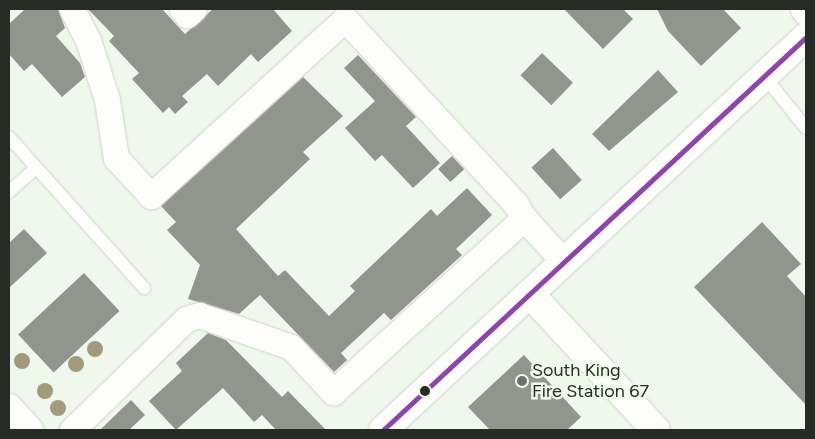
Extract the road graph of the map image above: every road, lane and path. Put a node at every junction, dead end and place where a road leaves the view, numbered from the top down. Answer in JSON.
{"nodes":[{"id":1,"x":72,"y":9,"type":"edge"},
{"id":2,"x":182,"y":9,"type":"edge"},
{"id":3,"x":194,"y":9,"type":"edge"},
{"id":4,"x":803,"y":9,"type":"edge"},
{"id":5,"x":806,"y":13,"type":"edge"},
{"id":6,"x":806,"y":37,"type":"edge"},
{"id":7,"x":764,"y":76,"type":"junction"},
{"id":8,"x":806,"y":128,"type":"edge"},
{"id":9,"x":9,"y":137,"type":"edge"},
{"id":10,"x":36,"y":168,"type":"junction"},
{"id":11,"x":9,"y":192,"type":"edge"},
{"id":12,"x":524,"y":218,"type":"junction"},
{"id":13,"x":564,"y":262,"type":"junction"},
{"id":14,"x":144,"y":288,"type":"dead end"},
{"id":15,"x":530,"y":294,"type":"junction"},
{"id":16,"x":9,"y":408,"type":"edge"},
{"id":17,"x":391,"y":428,"type":"edge"},
{"id":18,"x":29,"y":430,"type":"edge"},
{"id":19,"x":72,"y":430,"type":"edge"},
{"id":20,"x":656,"y":430,"type":"edge"}],
"edges":[{"from":1,"to":12,"type":"street"},
{"from":2,"to":3,"type":"street"},
{"from":4,"to":5,"type":"street"},
{"from":6,"to":7,"type":"street"},
{"from":7,"to":8,"type":"lane"},
{"from":7,"to":13,"type":"street"},
{"from":9,"to":10,"type":"lane"},
{"from":10,"to":11,"type":"lane"},
{"from":10,"to":14,"type":"lane"},
{"from":12,"to":13,"type":"street"},
{"from":12,"to":19,"type":"street"},
{"from":13,"to":15,"type":"street"},
{"from":15,"to":17,"type":"street"},
{"from":15,"to":20,"type":"street"},
{"from":16,"to":18,"type":"street"}]}
